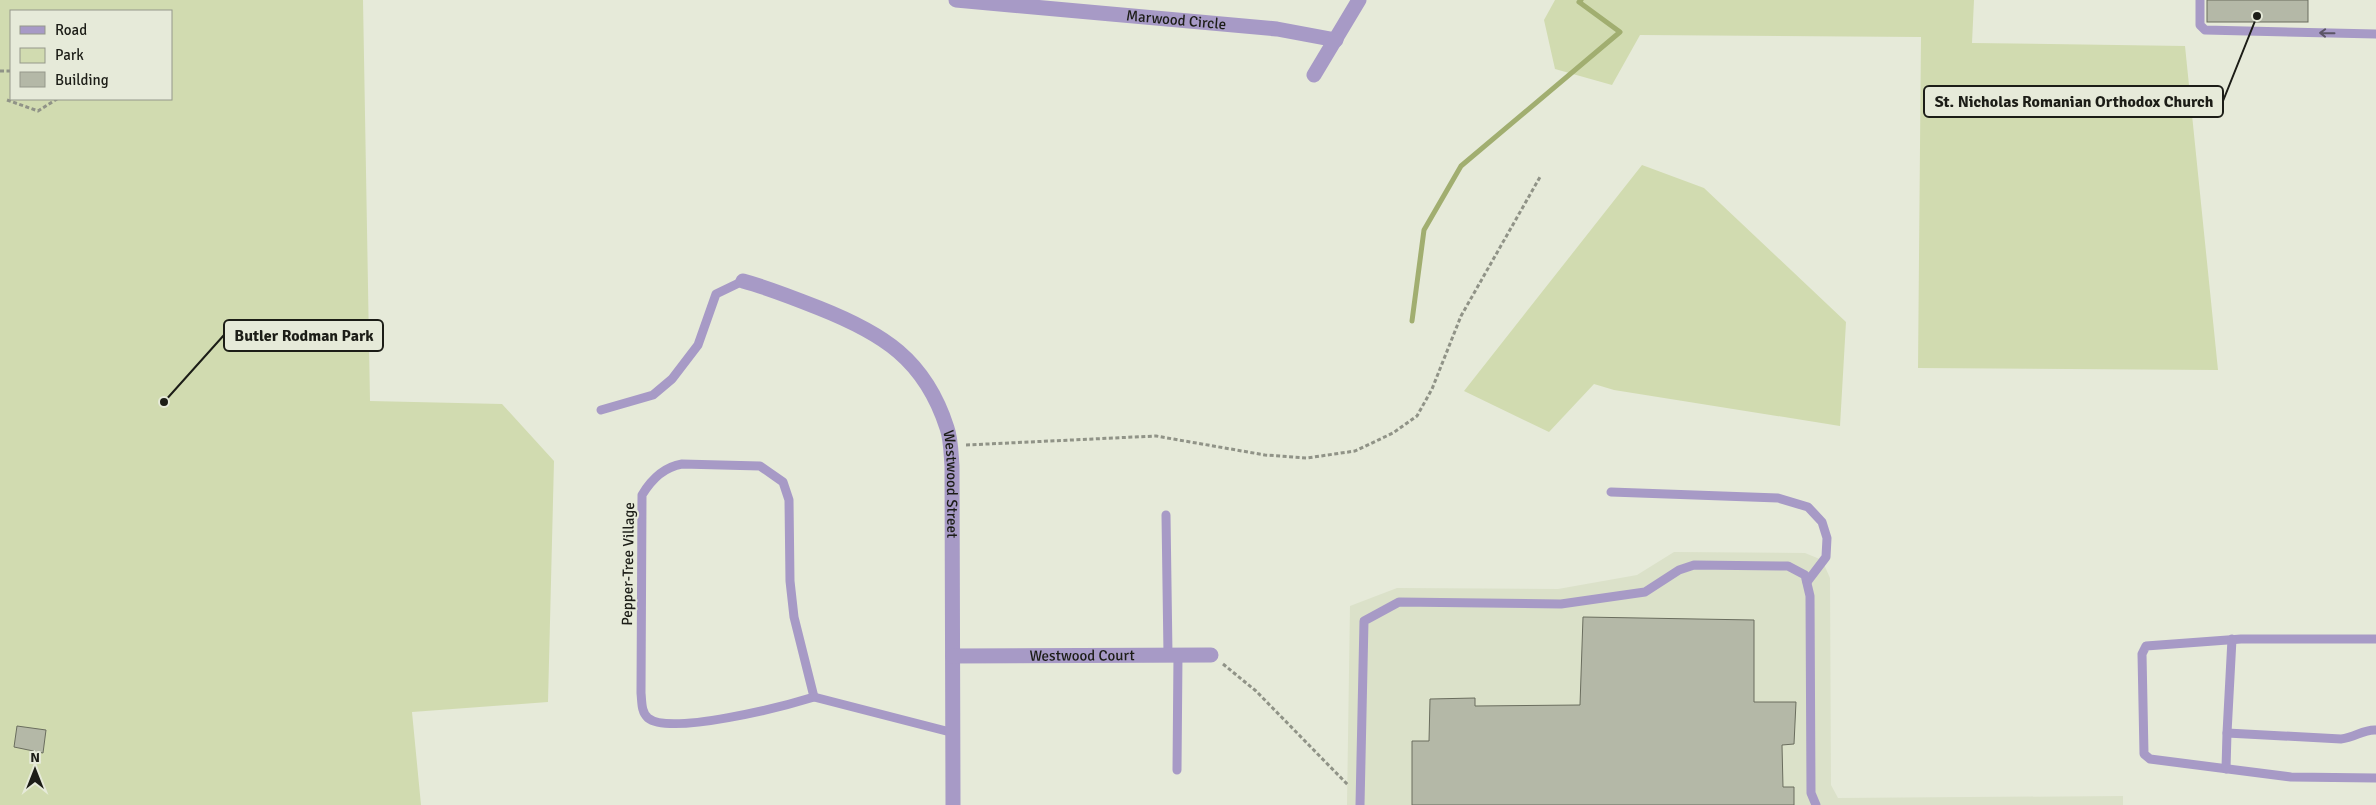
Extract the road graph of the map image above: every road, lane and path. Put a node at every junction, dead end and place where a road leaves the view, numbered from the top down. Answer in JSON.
{"nodes":[{"id":1,"x":956,"y":0,"type":"edge"},
{"id":2,"x":1359,"y":0,"type":"edge"},
{"id":3,"x":2200,"y":0,"type":"edge"},
{"id":4,"x":2376,"y":34,"type":"edge"},
{"id":5,"x":1336,"y":40,"type":"junction"},
{"id":6,"x":1314,"y":75,"type":"dead end"},
{"id":7,"x":7,"y":100,"type":"dead end"},
{"id":8,"x":55,"y":100,"type":"edge"},
{"id":9,"x":1540,"y":177,"type":"dead end"},
{"id":10,"x":743,"y":281,"type":"joint"},
{"id":11,"x":601,"y":410,"type":"dead end"},
{"id":12,"x":950,"y":446,"type":"junction"},
{"id":13,"x":1611,"y":492,"type":"dead end"},
{"id":14,"x":1166,"y":516,"type":"dead end"},
{"id":15,"x":1807,"y":582,"type":"junction"},
{"id":16,"x":2232,"y":639,"type":"junction"},
{"id":17,"x":2376,"y":639,"type":"edge"},
{"id":18,"x":1173,"y":655,"type":"junction"},
{"id":19,"x":1211,"y":655,"type":"joint"},
{"id":20,"x":953,"y":656,"type":"junction"},
{"id":21,"x":814,"y":697,"type":"junction"},
{"id":22,"x":2376,"y":730,"type":"edge"},
{"id":23,"x":954,"y":733,"type":"junction"},
{"id":24,"x":2227,"y":733,"type":"junction"},
{"id":25,"x":2226,"y":769,"type":"junction"},
{"id":26,"x":1177,"y":770,"type":"dead end"},
{"id":27,"x":2376,"y":778,"type":"edge"},
{"id":28,"x":1360,"y":801,"type":"edge"},
{"id":29,"x":953,"y":805,"type":"edge"},
{"id":30,"x":1816,"y":805,"type":"edge"}],
"edges":[{"from":1,"to":5,"type":"street","name":"Marwood Circle"},
{"from":2,"to":5,"type":"street"},
{"from":4,"to":3,"type":"lane","one_way":true},
{"from":5,"to":6,"type":"street"},
{"from":7,"to":8,"type":"path"},
{"from":9,"to":12,"type":"path"},
{"from":10,"to":11,"type":"lane"},
{"from":10,"to":12,"type":"street","name":"Westwood Street"},
{"from":12,"to":20,"type":"street","name":"Westwood Street"},
{"from":13,"to":15,"type":"lane"},
{"from":14,"to":18,"type":"lane"},
{"from":15,"to":28,"type":"lane"},
{"from":15,"to":30,"type":"lane"},
{"from":16,"to":17,"type":"lane"},
{"from":16,"to":24,"type":"lane"},
{"from":16,"to":25,"type":"lane"},
{"from":18,"to":19,"type":"street","name":"Westwood Court"},
{"from":18,"to":20,"type":"street","name":"Westwood Court"},
{"from":18,"to":26,"type":"lane"},
{"from":19,"to":28,"type":"path"},
{"from":20,"to":23,"type":"street","name":"Westwood Street"},
{"from":21,"to":21,"type":"lane","name":"Pepper-Tree Village"},
{"from":21,"to":23,"type":"lane","name":"Pepper-Tree Village"},
{"from":22,"to":24,"type":"lane"},
{"from":23,"to":29,"type":"street","name":"Westwood Street"},
{"from":24,"to":25,"type":"lane"},
{"from":25,"to":27,"type":"lane"}]}
